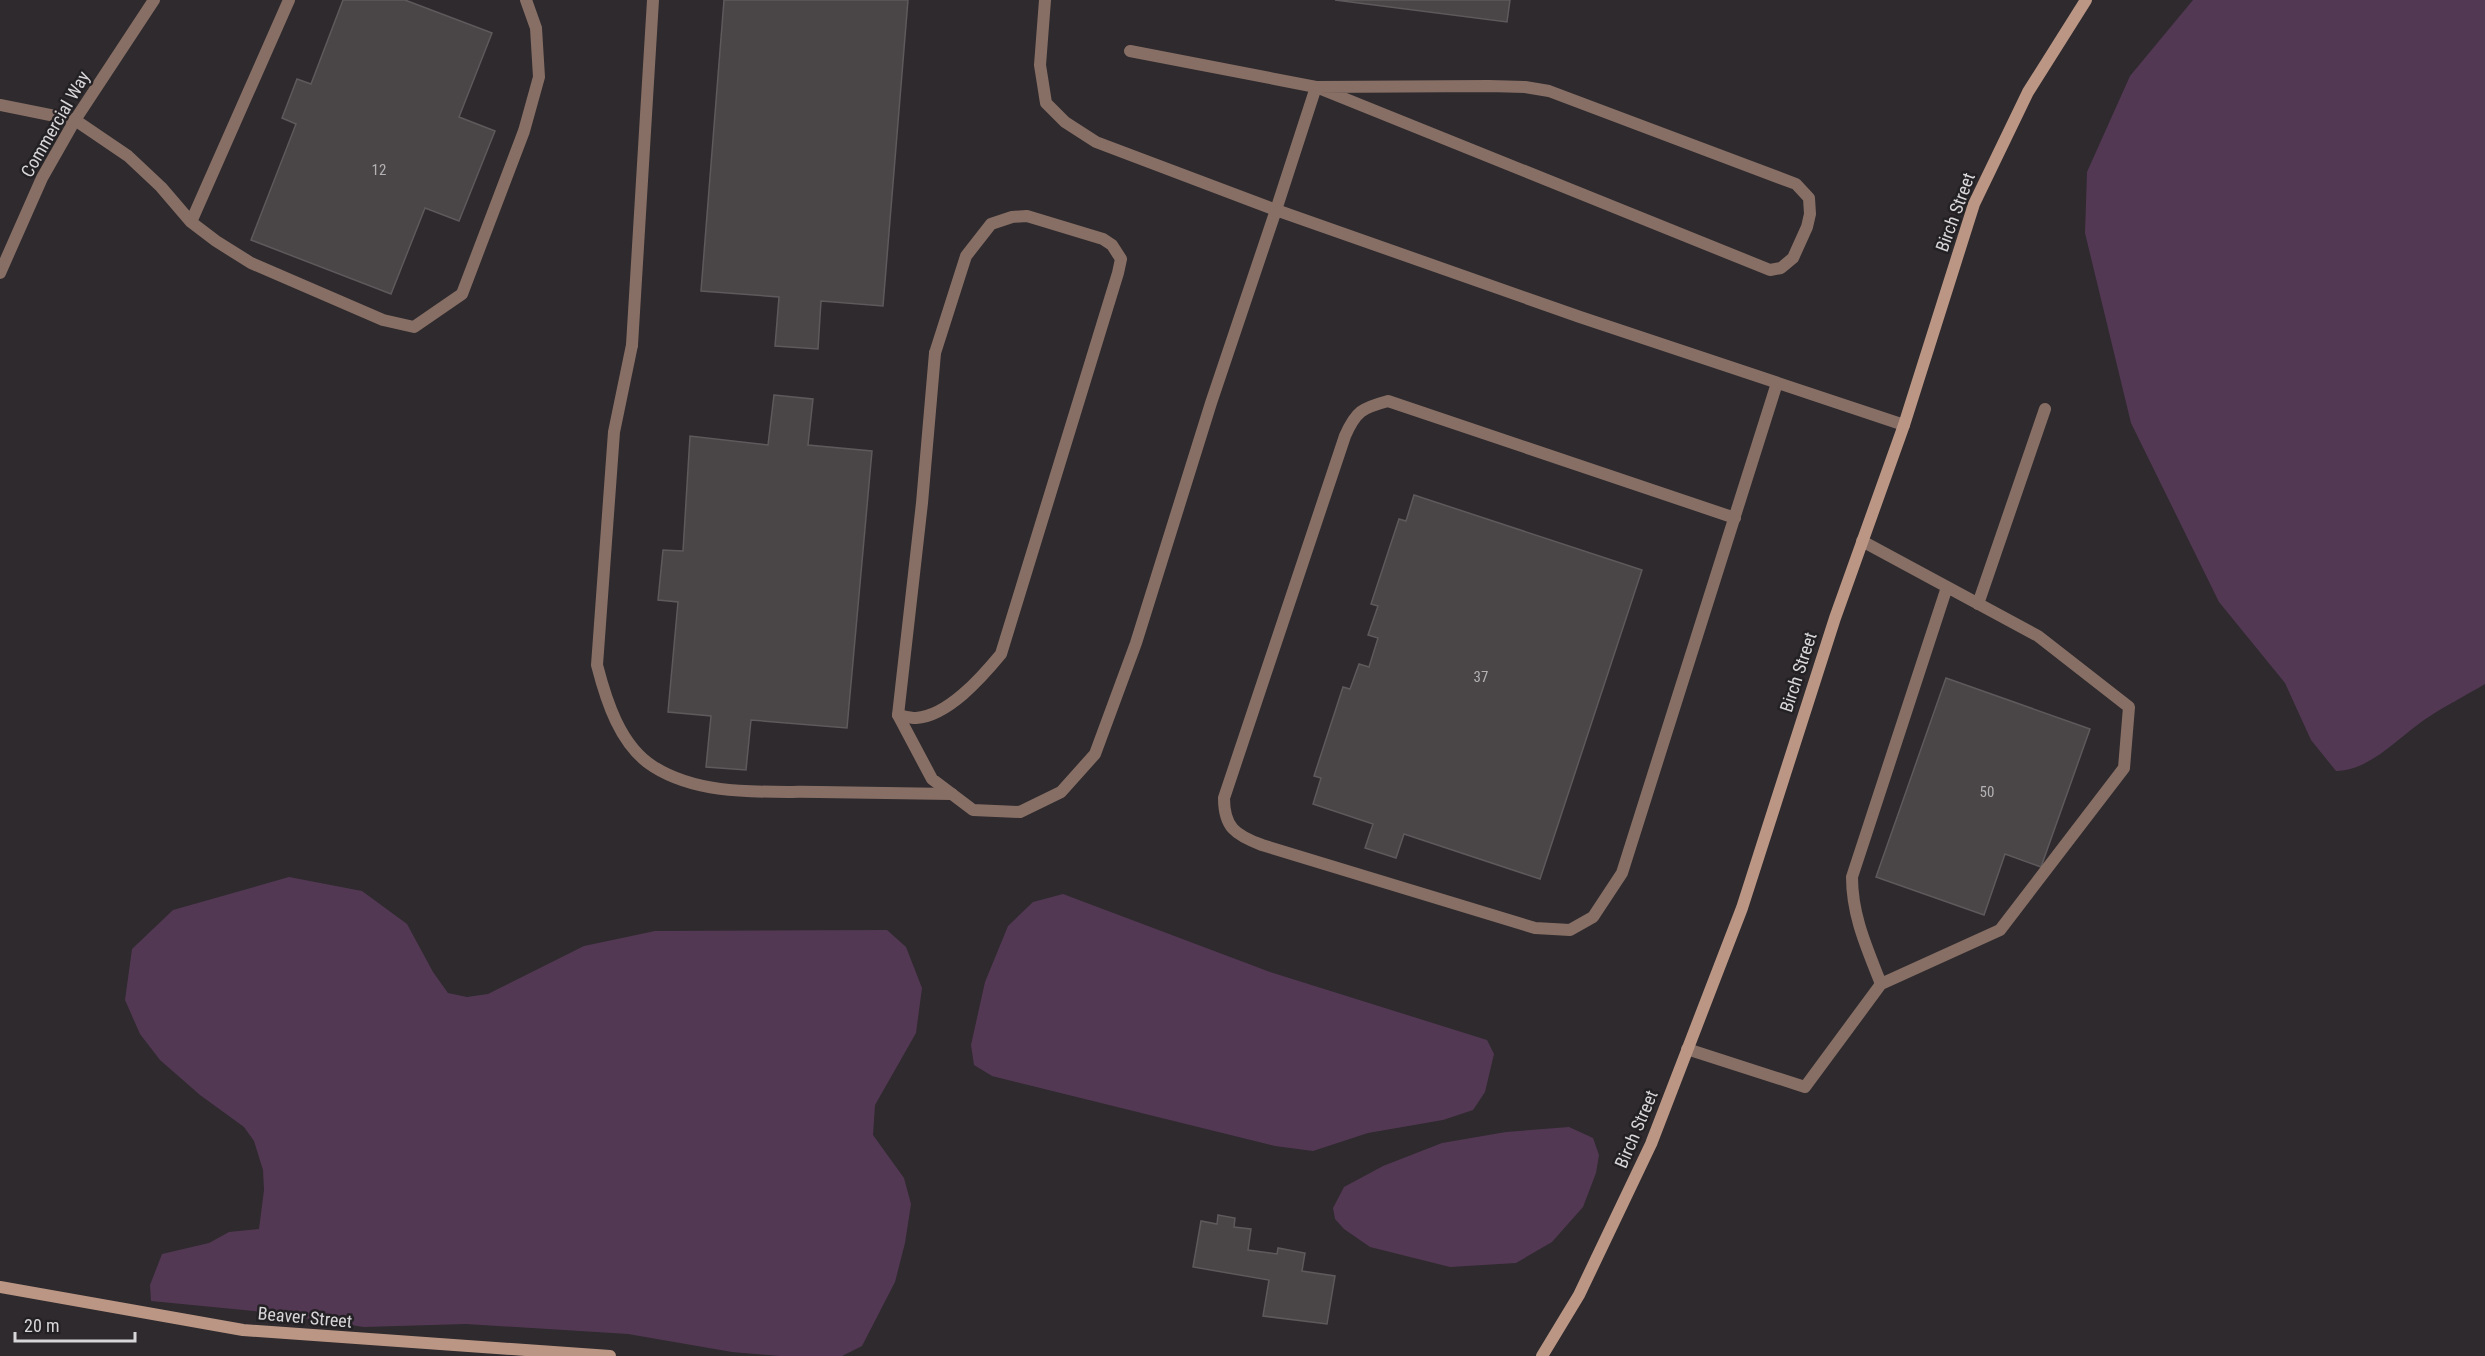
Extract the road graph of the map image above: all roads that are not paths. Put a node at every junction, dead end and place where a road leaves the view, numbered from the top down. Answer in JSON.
{"nodes":[{"id":1,"x":154,"y":0,"type":"edge"},
{"id":2,"x":289,"y":0,"type":"edge"},
{"id":3,"x":526,"y":0,"type":"edge"},
{"id":4,"x":653,"y":0,"type":"edge"},
{"id":5,"x":1045,"y":0,"type":"edge"},
{"id":6,"x":2086,"y":0,"type":"edge"},
{"id":7,"x":1130,"y":51,"type":"dead end"},
{"id":8,"x":1316,"y":87,"type":"junction"},
{"id":9,"x":0,"y":105,"type":"edge"},
{"id":10,"x":75,"y":120,"type":"junction"},
{"id":11,"x":1276,"y":210,"type":"junction"},
{"id":12,"x":191,"y":222,"type":"junction"},
{"id":13,"x":0,"y":273,"type":"edge"},
{"id":14,"x":1777,"y":383,"type":"junction"},
{"id":15,"x":2045,"y":409,"type":"dead end"},
{"id":16,"x":1904,"y":425,"type":"junction"},
{"id":17,"x":1735,"y":518,"type":"junction"},
{"id":18,"x":1862,"y":541,"type":"junction"},
{"id":19,"x":1947,"y":587,"type":"junction"},
{"id":20,"x":1978,"y":604,"type":"junction"},
{"id":21,"x":898,"y":716,"type":"junction"},
{"id":22,"x":952,"y":794,"type":"junction"},
{"id":23,"x":1881,"y":984,"type":"junction"},
{"id":24,"x":1687,"y":1049,"type":"junction"},
{"id":25,"x":0,"y":1287,"type":"edge"},
{"id":26,"x":546,"y":1354,"type":"edge"},
{"id":27,"x":610,"y":1356,"type":"edge"},
{"id":28,"x":1542,"y":1356,"type":"edge"}],
"edges":[{"from":1,"to":10,"type":"street","name":"Commercial Way"},
{"from":2,"to":12,"type":"street"},
{"from":3,"to":12,"type":"street"},
{"from":4,"to":22,"type":"street"},
{"from":5,"to":11,"type":"street"},
{"from":6,"to":16,"type":"street","name":"Birch Street"},
{"from":7,"to":8,"type":"street"},
{"from":8,"to":8,"type":"street"},
{"from":8,"to":11,"type":"street"},
{"from":9,"to":10,"type":"street"},
{"from":10,"to":12,"type":"street"},
{"from":10,"to":13,"type":"street","name":"Commercial Way"},
{"from":11,"to":14,"type":"street"},
{"from":11,"to":22,"type":"street"},
{"from":14,"to":16,"type":"street"},
{"from":14,"to":17,"type":"street"},
{"from":15,"to":20,"type":"street"},
{"from":16,"to":18,"type":"street","name":"Birch Street"},
{"from":17,"to":17,"type":"street"},
{"from":18,"to":19,"type":"street"},
{"from":18,"to":24,"type":"street","name":"Birch Street"},
{"from":19,"to":20,"type":"street"},
{"from":19,"to":23,"type":"street"},
{"from":20,"to":23,"type":"street"},
{"from":21,"to":21,"type":"street"},
{"from":21,"to":22,"type":"street"},
{"from":23,"to":24,"type":"street"},
{"from":24,"to":28,"type":"street","name":"Birch Street"},
{"from":25,"to":26,"type":"street","name":"Beaver Street"},
{"from":26,"to":27,"type":"street","name":"Beaver Street"}]}
